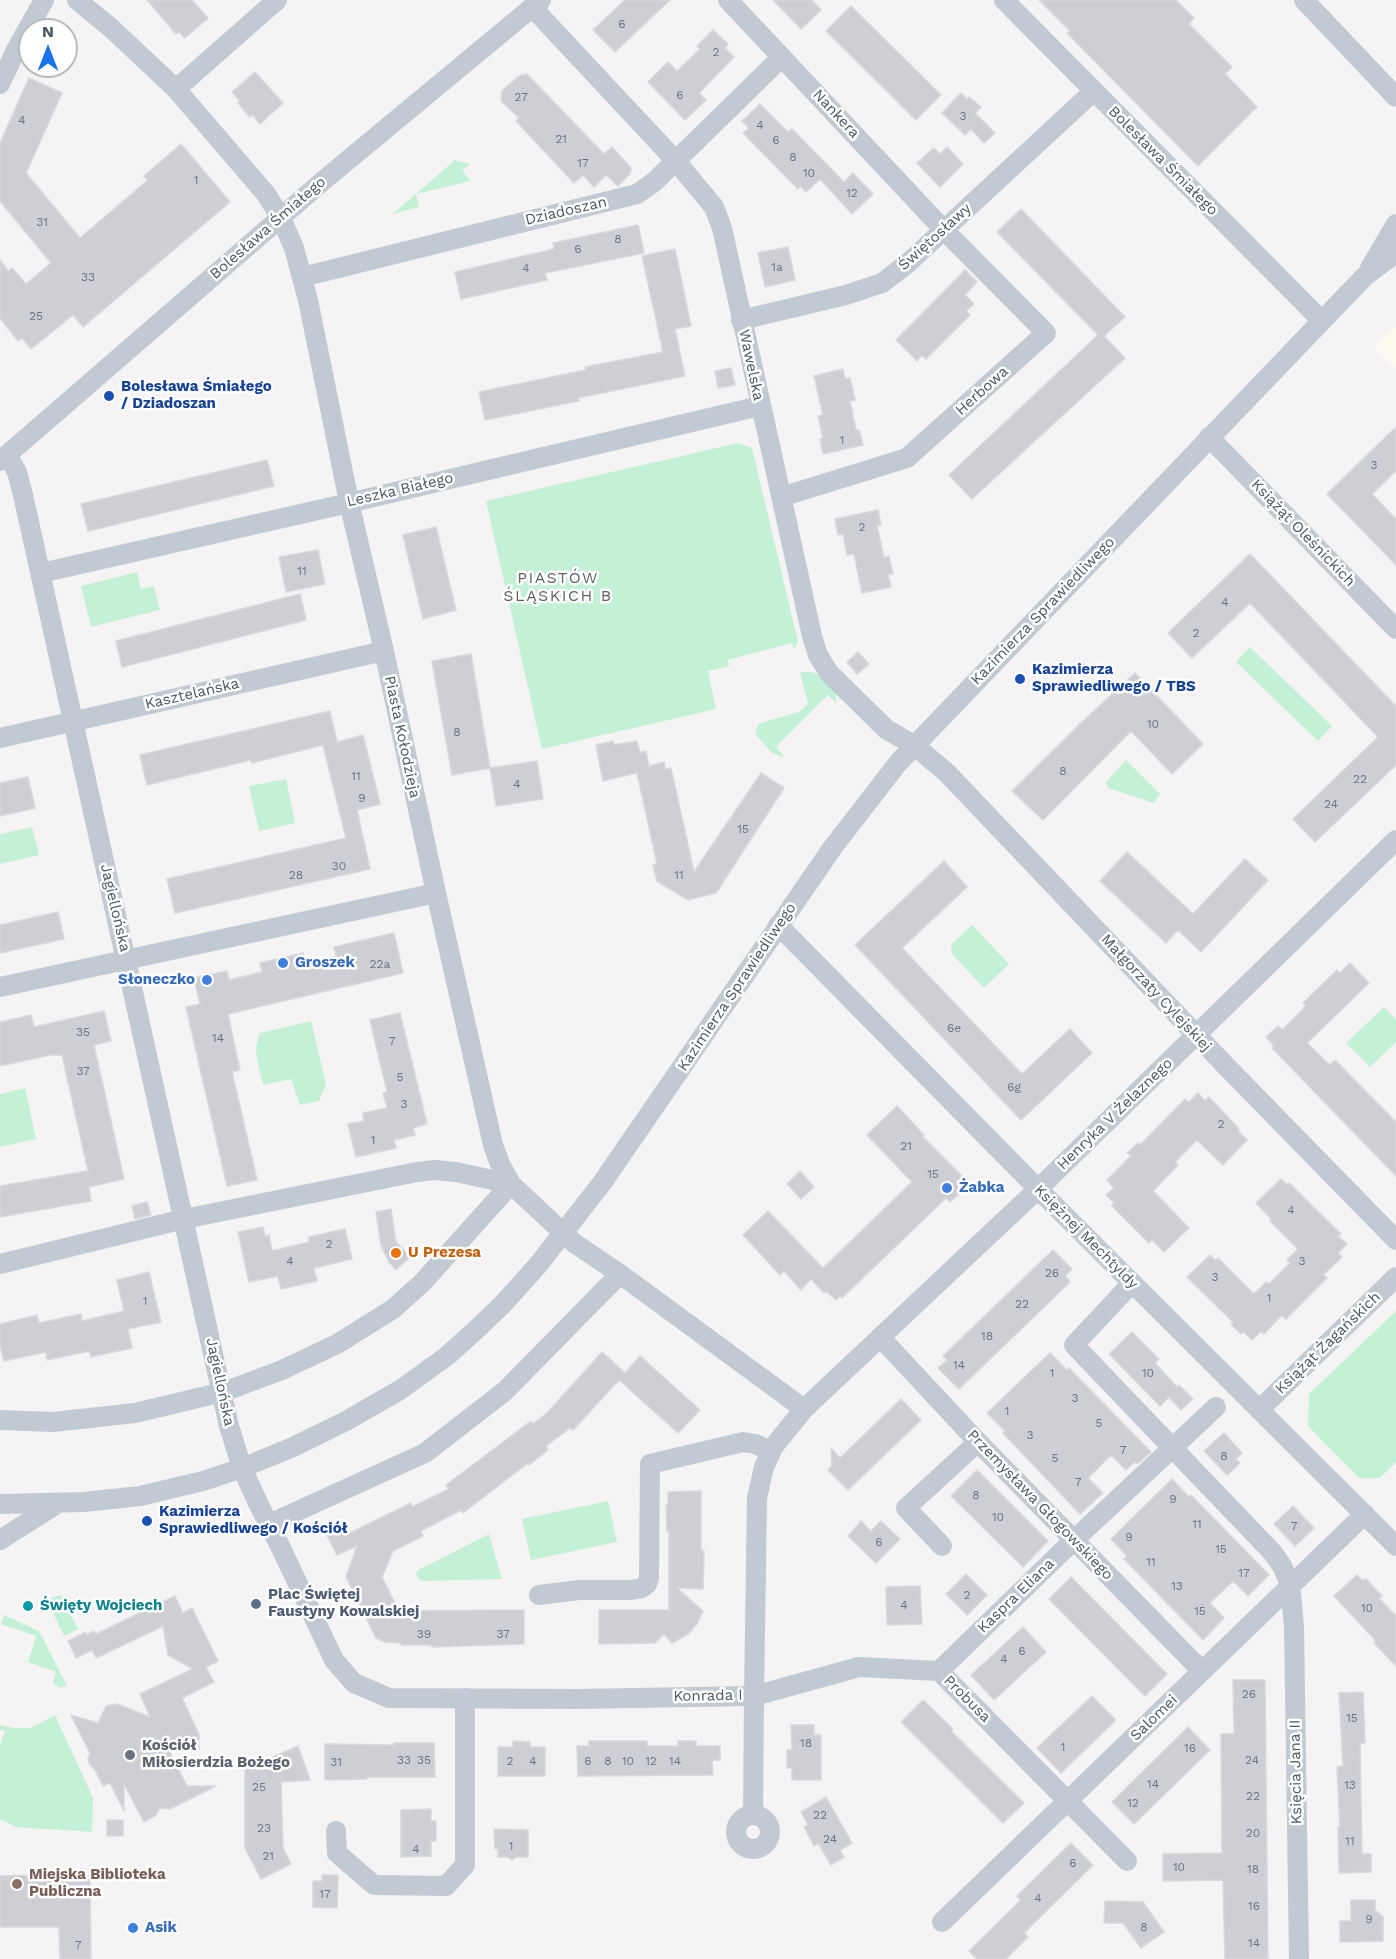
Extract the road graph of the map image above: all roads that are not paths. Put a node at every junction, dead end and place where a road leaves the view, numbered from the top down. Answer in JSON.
{"nodes":[{"id":1,"x":44,"y":0,"type":"edge"},
{"id":2,"x":77,"y":0,"type":"edge"},
{"id":3,"x":277,"y":0,"type":"edge"},
{"id":4,"x":728,"y":0,"type":"edge"},
{"id":5,"x":1004,"y":0,"type":"edge"},
{"id":6,"x":1304,"y":0,"type":"edge"},
{"id":7,"x":536,"y":4,"type":"edge"},
{"id":8,"x":782,"y":57,"type":"junction"},
{"id":9,"x":0,"y":84,"type":"edge"},
{"id":10,"x":176,"y":89,"type":"junction"},
{"id":11,"x":1094,"y":91,"type":"junction"},
{"id":12,"x":1396,"y":97,"type":"edge"},
{"id":13,"x":675,"y":160,"type":"junction"},
{"id":14,"x":280,"y":218,"type":"junction"},
{"id":15,"x":1396,"y":224,"type":"edge"},
{"id":16,"x":944,"y":229,"type":"junction"},
{"id":17,"x":1396,"y":253,"type":"edge"},
{"id":18,"x":1365,"y":276,"type":"junction"},
{"id":19,"x":302,"y":277,"type":"junction"},
{"id":20,"x":741,"y":320,"type":"junction"},
{"id":21,"x":1322,"y":321,"type":"junction"},
{"id":22,"x":760,"y":406,"type":"junction"},
{"id":23,"x":1209,"y":437,"type":"junction"},
{"id":24,"x":4,"y":458,"type":"edge"},
{"id":25,"x":781,"y":497,"type":"junction"},
{"id":26,"x":349,"y":502,"type":"junction"},
{"id":27,"x":40,"y":573,"type":"junction"},
{"id":28,"x":1396,"y":629,"type":"edge"},
{"id":29,"x":384,"y":651,"type":"junction"},
{"id":30,"x":73,"y":721,"type":"junction"},
{"id":31,"x":0,"y":738,"type":"edge"},
{"id":32,"x":915,"y":746,"type":"junction"},
{"id":33,"x":1396,"y":840,"type":"edge"},
{"id":34,"x":436,"y":893,"type":"junction"},
{"id":35,"x":778,"y":926,"type":"junction"},
{"id":36,"x":127,"y":960,"type":"junction"},
{"id":37,"x":0,"y":987,"type":"edge"},
{"id":38,"x":1196,"y":1035,"type":"junction"},
{"id":39,"x":511,"y":1184,"type":"junction"},
{"id":40,"x":1038,"y":1189,"type":"junction"},
{"id":41,"x":184,"y":1219,"type":"junction"},
{"id":42,"x":564,"y":1234,"type":"junction"},
{"id":43,"x":1396,"y":1240,"type":"edge"},
{"id":44,"x":0,"y":1264,"type":"edge"},
{"id":45,"x":620,"y":1274,"type":"junction"},
{"id":46,"x":1396,"y":1277,"type":"edge"},
{"id":47,"x":1132,"y":1283,"type":"junction"},
{"id":48,"x":880,"y":1337,"type":"junction"},
{"id":49,"x":223,"y":1392,"type":"junction"},
{"id":50,"x":1216,"y":1407,"type":"dead end"},
{"id":51,"x":804,"y":1409,"type":"junction"},
{"id":52,"x":1260,"y":1409,"type":"junction"},
{"id":53,"x":0,"y":1420,"type":"edge"},
{"id":54,"x":978,"y":1442,"type":"junction"},
{"id":55,"x":1172,"y":1448,"type":"junction"},
{"id":56,"x":771,"y":1451,"type":"junction"},
{"id":57,"x":242,"y":1468,"type":"junction"},
{"id":58,"x":57,"y":1503,"type":"junction"},
{"id":59,"x":0,"y":1504,"type":"edge"},
{"id":60,"x":1365,"y":1514,"type":"junction"},
{"id":61,"x":269,"y":1524,"type":"junction"},
{"id":62,"x":0,"y":1540,"type":"edge"},
{"id":63,"x":1074,"y":1540,"type":"junction"},
{"id":64,"x":942,"y":1546,"type":"dead end"},
{"id":65,"x":1396,"y":1546,"type":"edge"},
{"id":66,"x":1290,"y":1584,"type":"junction"},
{"id":67,"x":539,"y":1595,"type":"dead end"},
{"id":68,"x":939,"y":1671,"type":"junction"},
{"id":69,"x":1202,"y":1671,"type":"junction"},
{"id":70,"x":754,"y":1696,"type":"junction"},
{"id":71,"x":465,"y":1698,"type":"junction"},
{"id":72,"x":1068,"y":1802,"type":"junction"},
{"id":73,"x":753,"y":1815,"type":"dead end"},
{"id":74,"x":336,"y":1831,"type":"dead end"},
{"id":75,"x":1127,"y":1861,"type":"dead end"},
{"id":76,"x":942,"y":1922,"type":"dead end"},
{"id":77,"x":1299,"y":1959,"type":"edge"}],
"edges":[{"from":1,"to":9,"type":"street"},
{"from":2,"to":10,"type":"street","name":"Piasta Kołodzieja"},
{"from":3,"to":10,"type":"street"},
{"from":4,"to":8,"type":"street","name":"Nankera"},
{"from":5,"to":11,"type":"street","name":"Bolesława Śmiałego"},
{"from":6,"to":12,"type":"street"},
{"from":7,"to":13,"type":"street","name":"Wawelska"},
{"from":7,"to":14,"type":"street","name":"Bolesława Śmiałego"},
{"from":8,"to":13,"type":"street","name":"Dziadoszan"},
{"from":8,"to":16,"type":"street","name":"Nankera"},
{"from":10,"to":14,"type":"street","name":"Piasta Kołodzieja"},
{"from":11,"to":16,"type":"street","name":"Świętosławy"},
{"from":11,"to":21,"type":"street","name":"Bolesława Śmiałego"},
{"from":13,"to":19,"type":"street","name":"Dziadoszan"},
{"from":13,"to":20,"type":"street","name":"Wawelska"},
{"from":14,"to":19,"type":"street","name":"Piasta Kołodzieja"},
{"from":14,"to":24,"type":"street","name":"Bolesława Śmiałego"},
{"from":15,"to":18,"type":"street","name":"Kazimierza Sprawiedliwego"},
{"from":16,"to":20,"type":"street","name":"Świętosławy"},
{"from":16,"to":25,"type":"street","name":"Herbowa"},
{"from":17,"to":18,"type":"street","name":"Kazimierza Sprawiedliwego"},
{"from":18,"to":21,"type":"street","name":"Kazimierza Sprawiedliwego"},
{"from":19,"to":26,"type":"street","name":"Piasta Kołodzieja"},
{"from":20,"to":22,"type":"street","name":"Wawelska"},
{"from":21,"to":23,"type":"street","name":"Kazimierza Sprawiedliwego"},
{"from":22,"to":25,"type":"street","name":"Wawelska"},
{"from":22,"to":26,"type":"street","name":"Leszka Białego"},
{"from":23,"to":28,"type":"street","name":"Książąt Oleśnickich"},
{"from":23,"to":32,"type":"street","name":"Kazimierza Sprawiedliwego"},
{"from":24,"to":27,"type":"street","name":"Jagiellońska"},
{"from":25,"to":32,"type":"street","name":"Wawelska"},
{"from":26,"to":27,"type":"street","name":"Leszka Białego"},
{"from":26,"to":29,"type":"street","name":"Piasta Kołodzieja"},
{"from":27,"to":30,"type":"street","name":"Jagiellońska"},
{"from":29,"to":30,"type":"street","name":"Kasztelańska"},
{"from":29,"to":34,"type":"street","name":"Piasta Kołodzieja"},
{"from":30,"to":31,"type":"street","name":"Kasztelańska"},
{"from":30,"to":36,"type":"street","name":"Jagiellońska"},
{"from":32,"to":35,"type":"street","name":"Kazimierza Sprawiedliwego"},
{"from":32,"to":38,"type":"street","name":"Małgorzaty Cylejskiej"},
{"from":33,"to":38,"type":"street","name":"Henryka V Żelaznego"},
{"from":34,"to":36,"type":"street"},
{"from":34,"to":39,"type":"street","name":"Piasta Kołodzieja"},
{"from":35,"to":40,"type":"street","name":"Księżnej Mechtyldy"},
{"from":35,"to":42,"type":"street","name":"Kazimierza Sprawiedliwego"},
{"from":36,"to":37,"type":"street"},
{"from":36,"to":41,"type":"street","name":"Jagiellońska"},
{"from":38,"to":40,"type":"street","name":"Henryka V Żelaznego"},
{"from":38,"to":43,"type":"street","name":"Małgorzaty Cylejskiej"},
{"from":39,"to":41,"type":"street"},
{"from":39,"to":42,"type":"street","name":"Piasta Kołodzieja"},
{"from":39,"to":49,"type":"street"},
{"from":40,"to":47,"type":"street","name":"Księżnej Mechtyldy"},
{"from":40,"to":48,"type":"street","name":"Henryka V Żelaznego"},
{"from":41,"to":44,"type":"street"},
{"from":41,"to":49,"type":"street","name":"Jagiellońska"},
{"from":42,"to":45,"type":"street"},
{"from":42,"to":57,"type":"street","name":"Kazimierza Sprawiedliwego"},
{"from":45,"to":51,"type":"street"},
{"from":45,"to":61,"type":"street"},
{"from":46,"to":52,"type":"street","name":"Książąt Żagańskich"},
{"from":47,"to":52,"type":"street","name":"Księżnej Mechtyldy"},
{"from":47,"to":55,"type":"street"},
{"from":48,"to":51,"type":"street","name":"Henryka V Żelaznego"},
{"from":48,"to":54,"type":"street","name":"Przemysława Głogowskiego"},
{"from":49,"to":53,"type":"street"},
{"from":49,"to":57,"type":"street","name":"Jagiellońska"},
{"from":50,"to":55,"type":"street","name":"Kaspra Eliana"},
{"from":51,"to":56,"type":"street","name":"Konrada I"},
{"from":52,"to":60,"type":"street","name":"Księżnej Mechtyldy"},
{"from":54,"to":63,"type":"street","name":"Przemysława Głogowskiego"},
{"from":54,"to":64,"type":"street"},
{"from":55,"to":63,"type":"street","name":"Kaspra Eliana"},
{"from":55,"to":66,"type":"street"},
{"from":56,"to":67,"type":"street"},
{"from":56,"to":70,"type":"street","name":"Konrada I"},
{"from":57,"to":58,"type":"street","name":"Kazimierza Sprawiedliwego"},
{"from":57,"to":61,"type":"street","name":"Konrada I"},
{"from":58,"to":59,"type":"street","name":"Kazimierza Sprawiedliwego"},
{"from":58,"to":62,"type":"street"},
{"from":60,"to":65,"type":"street","name":"Księżnej Mechtyldy"},
{"from":60,"to":66,"type":"street","name":"Salomei"},
{"from":61,"to":71,"type":"street","name":"Konrada I"},
{"from":63,"to":68,"type":"street","name":"Kaspra Eliana"},
{"from":63,"to":69,"type":"street","name":"Przemysława Głogowskiego"},
{"from":66,"to":69,"type":"street","name":"Salomei"},
{"from":66,"to":77,"type":"street","name":"Księcia Jana II"},
{"from":68,"to":70,"type":"street","name":"Probusa"},
{"from":68,"to":72,"type":"street","name":"Probusa"},
{"from":69,"to":72,"type":"street","name":"Salomei"},
{"from":70,"to":71,"type":"street","name":"Konrada I"},
{"from":70,"to":73,"type":"street"},
{"from":71,"to":74,"type":"street"},
{"from":72,"to":75,"type":"street","name":"Probusa"},
{"from":72,"to":76,"type":"street","name":"Salomei"}]}
